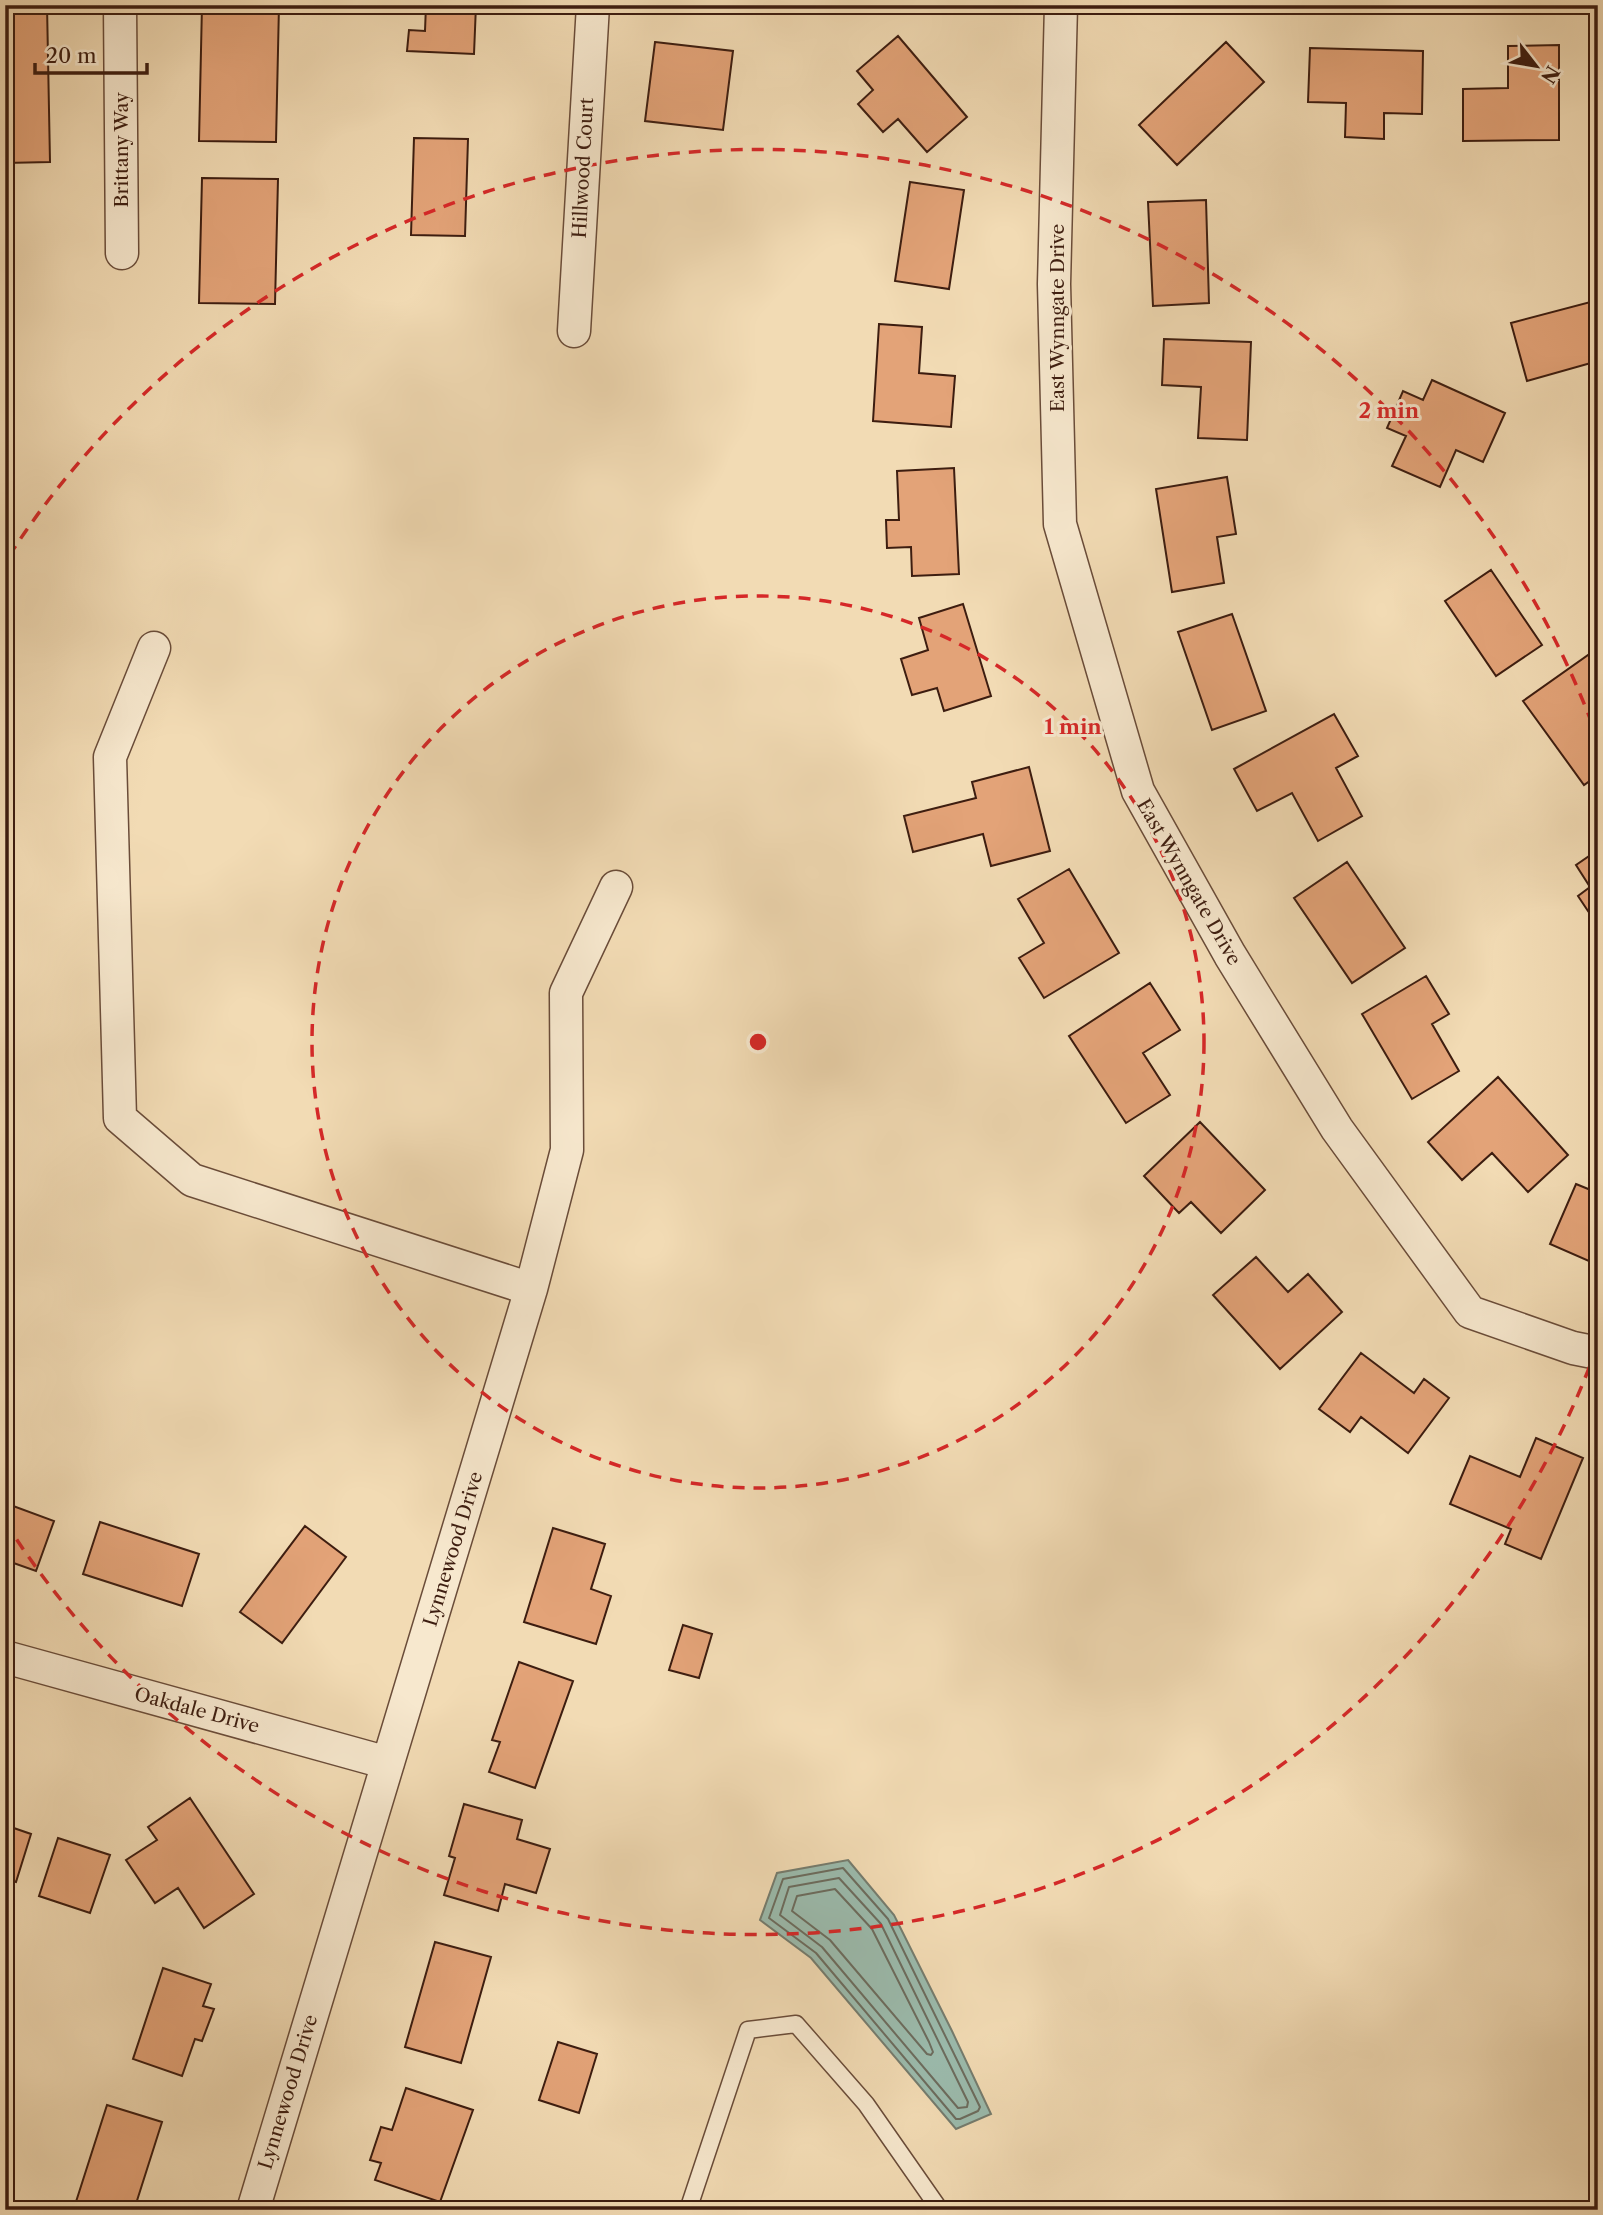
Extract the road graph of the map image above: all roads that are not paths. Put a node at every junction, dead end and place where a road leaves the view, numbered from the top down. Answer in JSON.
{"nodes":[{"id":1,"x":120,"y":5,"type":"edge"},
{"id":2,"x":593,"y":5,"type":"edge"},
{"id":3,"x":1061,"y":5,"type":"edge"},
{"id":4,"x":122,"y":253,"type":"dead end"},
{"id":5,"x":573,"y":331,"type":"dead end"},
{"id":6,"x":154,"y":648,"type":"dead end"},
{"id":7,"x":616,"y":887,"type":"dead end"},
{"id":8,"x":531,"y":1289,"type":"junction"},
{"id":9,"x":1598,"y":1353,"type":"edge"},
{"id":10,"x":5,"y":1657,"type":"edge"},
{"id":11,"x":388,"y":1763,"type":"junction"},
{"id":12,"x":253,"y":2210,"type":"edge"},
{"id":13,"x":688,"y":2210,"type":"edge"},
{"id":14,"x":940,"y":2210,"type":"edge"}],
"edges":[{"from":1,"to":4,"type":"street","name":"Brittany Way"},
{"from":2,"to":5,"type":"street","name":"Hillwood Court"},
{"from":3,"to":9,"type":"street","name":"East Wynngate Drive"},
{"from":6,"to":8,"type":"street"},
{"from":7,"to":8,"type":"street","name":"Lynnewood Drive"},
{"from":8,"to":11,"type":"street","name":"Lynnewood Drive"},
{"from":10,"to":11,"type":"street","name":"Oakdale Drive"},
{"from":11,"to":12,"type":"street","name":"Lynnewood Drive"},
{"from":13,"to":14,"type":"lane"}]}
